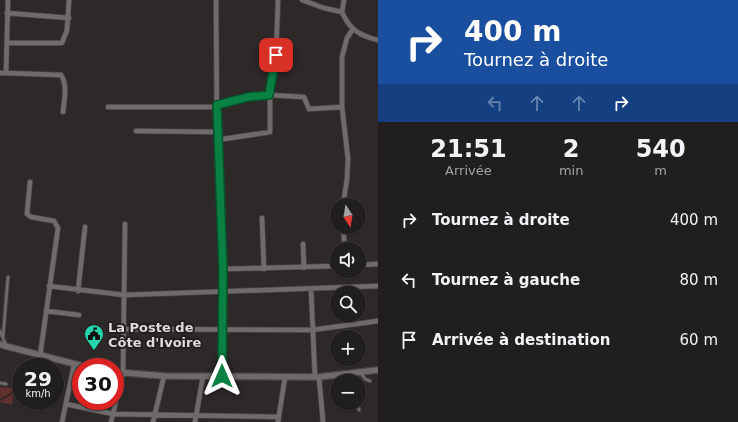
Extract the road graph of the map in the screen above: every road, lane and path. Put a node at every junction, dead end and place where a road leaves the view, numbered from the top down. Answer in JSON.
{"nodes":[{"id":1,"x":8,"y":0,"type":"edge"},
{"id":2,"x":69,"y":0,"type":"edge"},
{"id":3,"x":216,"y":0,"type":"edge"},
{"id":4,"x":278,"y":0,"type":"edge"},
{"id":5,"x":302,"y":0,"type":"edge"},
{"id":6,"x":344,"y":0,"type":"edge"},
{"id":7,"x":342,"y":12,"type":"junction"},
{"id":8,"x":8,"y":13,"type":"junction"},
{"id":9,"x":69,"y":18,"type":"junction"},
{"id":10,"x":352,"y":29,"type":"junction"},
{"id":11,"x":378,"y":40,"type":"edge"},
{"id":12,"x":7,"y":43,"type":"junction"},
{"id":13,"x":0,"y":73,"type":"edge"},
{"id":14,"x":6,"y":73,"type":"junction"},
{"id":15,"x":270,"y":95,"type":"junction"},
{"id":16,"x":217,"y":106,"type":"junction"},
{"id":17,"x":108,"y":107,"type":"dead end"},
{"id":18,"x":342,"y":107,"type":"junction"},
{"id":19,"x":63,"y":112,"type":"dead end"},
{"id":20,"x":136,"y":131,"type":"dead end"},
{"id":21,"x":217,"y":132,"type":"junction"},
{"id":22,"x":217,"y":140,"type":"junction"},
{"id":23,"x":30,"y":182,"type":"dead end"},
{"id":24,"x":344,"y":198,"type":"edge"},
{"id":25,"x":262,"y":218,"type":"dead end"},
{"id":26,"x":125,"y":224,"type":"dead end"},
{"id":27,"x":85,"y":227,"type":"dead end"},
{"id":28,"x":303,"y":244,"type":"dead end"},
{"id":29,"x":378,"y":264,"type":"edge"},
{"id":30,"x":366,"y":265,"type":"edge"},
{"id":31,"x":330,"y":266,"type":"edge"},
{"id":32,"x":304,"y":268,"type":"junction"},
{"id":33,"x":223,"y":269,"type":"junction"},
{"id":34,"x":264,"y":269,"type":"junction"},
{"id":35,"x":8,"y":277,"type":"dead end"},
{"id":36,"x":49,"y":286,"type":"junction"},
{"id":37,"x":378,"y":286,"type":"edge"},
{"id":38,"x":311,"y":289,"type":"junction"},
{"id":39,"x":78,"y":291,"type":"junction"},
{"id":40,"x":222,"y":292,"type":"junction"},
{"id":41,"x":124,"y":295,"type":"junction"},
{"id":42,"x":46,"y":311,"type":"junction"},
{"id":43,"x":79,"y":315,"type":"dead end"},
{"id":44,"x":378,"y":321,"type":"edge"},
{"id":45,"x":125,"y":329,"type":"junction"},
{"id":46,"x":222,"y":330,"type":"junction"},
{"id":47,"x":312,"y":330,"type":"junction"},
{"id":48,"x":0,"y":331,"type":"edge"},
{"id":49,"x":2,"y":336,"type":"junction"},
{"id":50,"x":3,"y":346,"type":"edge"},
{"id":51,"x":40,"y":356,"type":"junction"},
{"id":52,"x":124,"y":358,"type":"edge"},
{"id":53,"x":72,"y":364,"type":"edge"},
{"id":54,"x":378,"y":370,"type":"edge"},
{"id":55,"x":124,"y":373,"type":"edge"},
{"id":56,"x":361,"y":373,"type":"junction"},
{"id":57,"x":354,"y":374,"type":"edge"},
{"id":58,"x":72,"y":375,"type":"edge"},
{"id":59,"x":164,"y":376,"type":"junction"},
{"id":60,"x":203,"y":376,"type":"junction"},
{"id":61,"x":222,"y":376,"type":"junction"},
{"id":62,"x":330,"y":376,"type":"edge"},
{"id":63,"x":285,"y":377,"type":"junction"},
{"id":64,"x":317,"y":377,"type":"junction"},
{"id":65,"x":370,"y":381,"type":"dead end"},
{"id":66,"x":0,"y":383,"type":"edge"},
{"id":67,"x":6,"y":384,"type":"dead end"},
{"id":68,"x":66,"y":404,"type":"junction"},
{"id":69,"x":114,"y":410,"type":"edge"},
{"id":70,"x":113,"y":414,"type":"junction"},
{"id":71,"x":197,"y":414,"type":"junction"},
{"id":72,"x":154,"y":415,"type":"junction"},
{"id":73,"x":236,"y":419,"type":"edge"},
{"id":74,"x":279,"y":420,"type":"edge"},
{"id":75,"x":62,"y":422,"type":"edge"},
{"id":76,"x":110,"y":422,"type":"edge"},
{"id":77,"x":153,"y":422,"type":"edge"},
{"id":78,"x":195,"y":422,"type":"edge"},
{"id":79,"x":323,"y":422,"type":"edge"}],
"edges":[{"from":1,"to":8,"type":"street"},
{"from":2,"to":9,"type":"street"},
{"from":3,"to":16,"type":"street"},
{"from":4,"to":15,"type":"street"},
{"from":5,"to":7,"type":"street"},
{"from":6,"to":7,"type":"street"},
{"from":7,"to":10,"type":"street"},
{"from":8,"to":9,"type":"street"},
{"from":8,"to":12,"type":"street"},
{"from":9,"to":12,"type":"street"},
{"from":10,"to":11,"type":"street"},
{"from":10,"to":18,"type":"street"},
{"from":12,"to":14,"type":"street"},
{"from":13,"to":14,"type":"street"},
{"from":14,"to":19,"type":"street"},
{"from":15,"to":16,"type":"street"},
{"from":15,"to":18,"type":"street"},
{"from":15,"to":22,"type":"street"},
{"from":16,"to":17,"type":"street"},
{"from":16,"to":21,"type":"street"},
{"from":18,"to":24,"type":"street"},
{"from":20,"to":21,"type":"street"},
{"from":21,"to":22,"type":"street"},
{"from":22,"to":33,"type":"street"},
{"from":23,"to":36,"type":"street"},
{"from":25,"to":34,"type":"street"},
{"from":26,"to":41,"type":"street"},
{"from":27,"to":39,"type":"street"},
{"from":28,"to":32,"type":"street"},
{"from":29,"to":30,"type":"street"},
{"from":31,"to":32,"type":"street"},
{"from":32,"to":34,"type":"street"},
{"from":33,"to":34,"type":"street"},
{"from":33,"to":40,"type":"street"},
{"from":35,"to":49,"type":"lane"},
{"from":36,"to":39,"type":"street"},
{"from":36,"to":42,"type":"street"},
{"from":37,"to":38,"type":"street"},
{"from":38,"to":40,"type":"street"},
{"from":38,"to":47,"type":"street"},
{"from":39,"to":41,"type":"street"},
{"from":40,"to":41,"type":"street"},
{"from":40,"to":46,"type":"street"},
{"from":41,"to":45,"type":"street"},
{"from":42,"to":43,"type":"street"},
{"from":42,"to":51,"type":"street"},
{"from":44,"to":47,"type":"street"},
{"from":45,"to":46,"type":"street"},
{"from":45,"to":52,"type":"street"},
{"from":46,"to":47,"type":"street"},
{"from":46,"to":61,"type":"street"},
{"from":47,"to":64,"type":"street"},
{"from":48,"to":49,"type":"lane"},
{"from":49,"to":50,"type":"lane"},
{"from":50,"to":51,"type":"street"},
{"from":51,"to":53,"type":"street"},
{"from":54,"to":56,"type":"street"},
{"from":55,"to":59,"type":"street"},
{"from":56,"to":57,"type":"street"},
{"from":56,"to":65,"type":"lane"},
{"from":58,"to":68,"type":"street"},
{"from":59,"to":60,"type":"street"},
{"from":59,"to":72,"type":"street"},
{"from":60,"to":61,"type":"street"},
{"from":60,"to":71,"type":"street"},
{"from":61,"to":63,"type":"street"},
{"from":62,"to":64,"type":"street"},
{"from":63,"to":64,"type":"street"},
{"from":63,"to":74,"type":"street"},
{"from":64,"to":79,"type":"street"},
{"from":66,"to":67,"type":"lane"},
{"from":68,"to":70,"type":"street"},
{"from":68,"to":75,"type":"street"},
{"from":69,"to":70,"type":"street"},
{"from":70,"to":72,"type":"street"},
{"from":70,"to":76,"type":"street"},
{"from":71,"to":72,"type":"street"},
{"from":71,"to":73,"type":"street"},
{"from":71,"to":78,"type":"street"},
{"from":72,"to":77,"type":"street"},
{"from":73,"to":74,"type":"street"}]}
